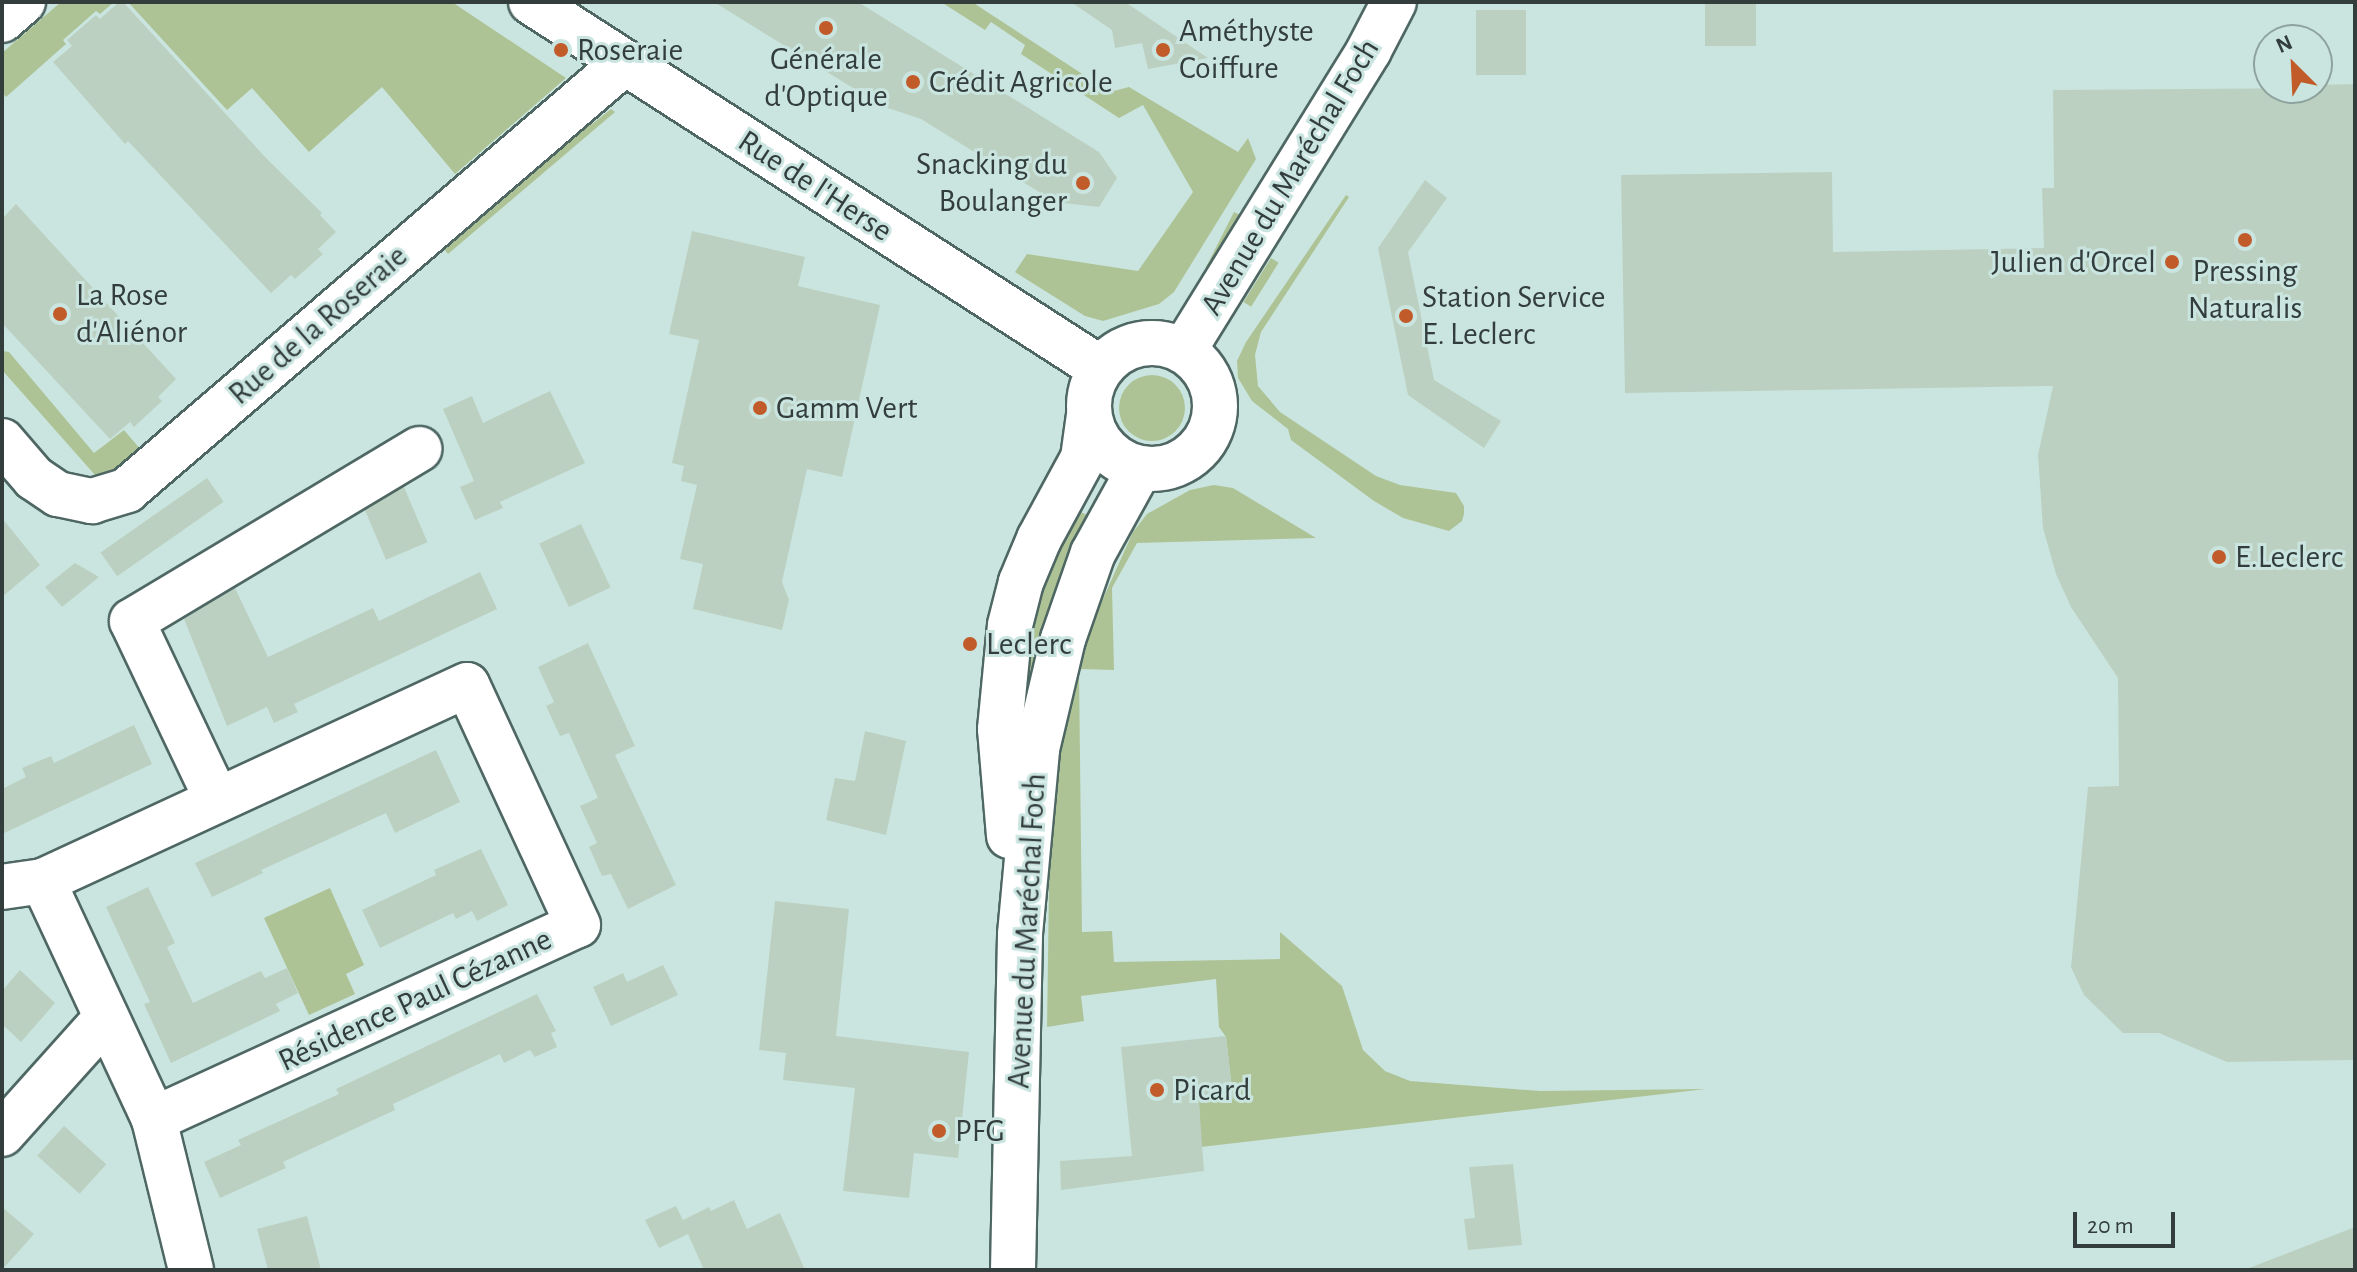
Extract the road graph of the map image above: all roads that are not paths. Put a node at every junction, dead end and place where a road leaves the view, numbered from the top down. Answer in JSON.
{"nodes":[{"id":1,"x":23,"y":2,"type":"edge"},
{"id":2,"x":531,"y":2,"type":"edge"},
{"id":3,"x":1394,"y":2,"type":"edge"},
{"id":4,"x":2,"y":20,"type":"edge"},
{"id":5,"x":623,"y":64,"type":"junction"},
{"id":6,"x":1184,"y":350,"type":"junction"},
{"id":7,"x":1100,"y":368,"type":"junction"},
{"id":8,"x":1089,"y":415,"type":"junction"},
{"id":9,"x":2,"y":441,"type":"edge"},
{"id":10,"x":419,"y":449,"type":"dead end"},
{"id":11,"x":1140,"y":468,"type":"junction"},
{"id":12,"x":217,"y":800,"type":"junction"},
{"id":13,"x":23,"y":884,"type":"edge"},
{"id":14,"x":1020,"y":934,"type":"junction"},
{"id":15,"x":106,"y":1018,"type":"junction"},
{"id":16,"x":154,"y":1119,"type":"junction"},
{"id":17,"x":2,"y":1134,"type":"edge"},
{"id":18,"x":191,"y":1270,"type":"edge"},
{"id":19,"x":1013,"y":1270,"type":"edge"}],
"edges":[{"from":1,"to":4,"type":"street"},
{"from":2,"to":5,"type":"street","name":"Rue de l'Herse"},
{"from":3,"to":6,"type":"street","name":"Avenue du Maréchal Foch"},
{"from":5,"to":7,"type":"street","name":"Rue de l'Herse"},
{"from":5,"to":9,"type":"street","name":"Rue de la Roseraie"},
{"from":6,"to":7,"type":"street"},
{"from":6,"to":11,"type":"street"},
{"from":7,"to":8,"type":"street"},
{"from":8,"to":11,"type":"street"},
{"from":8,"to":14,"type":"street"},
{"from":10,"to":12,"type":"street"},
{"from":11,"to":14,"type":"street","name":"Avenue du Maréchal Foch"},
{"from":12,"to":13,"type":"street","name":"Résidence Paul Cézanne"},
{"from":12,"to":16,"type":"street","name":"Résidence Paul Cézanne"},
{"from":13,"to":15,"type":"street","name":"Résidence Paul Cézanne"},
{"from":14,"to":19,"type":"street","name":"Avenue du Maréchal Foch"},
{"from":15,"to":16,"type":"street","name":"Résidence Paul Cézanne"},
{"from":15,"to":17,"type":"street"},
{"from":16,"to":18,"type":"street","name":"Résidence Paul Cézanne"}]}
